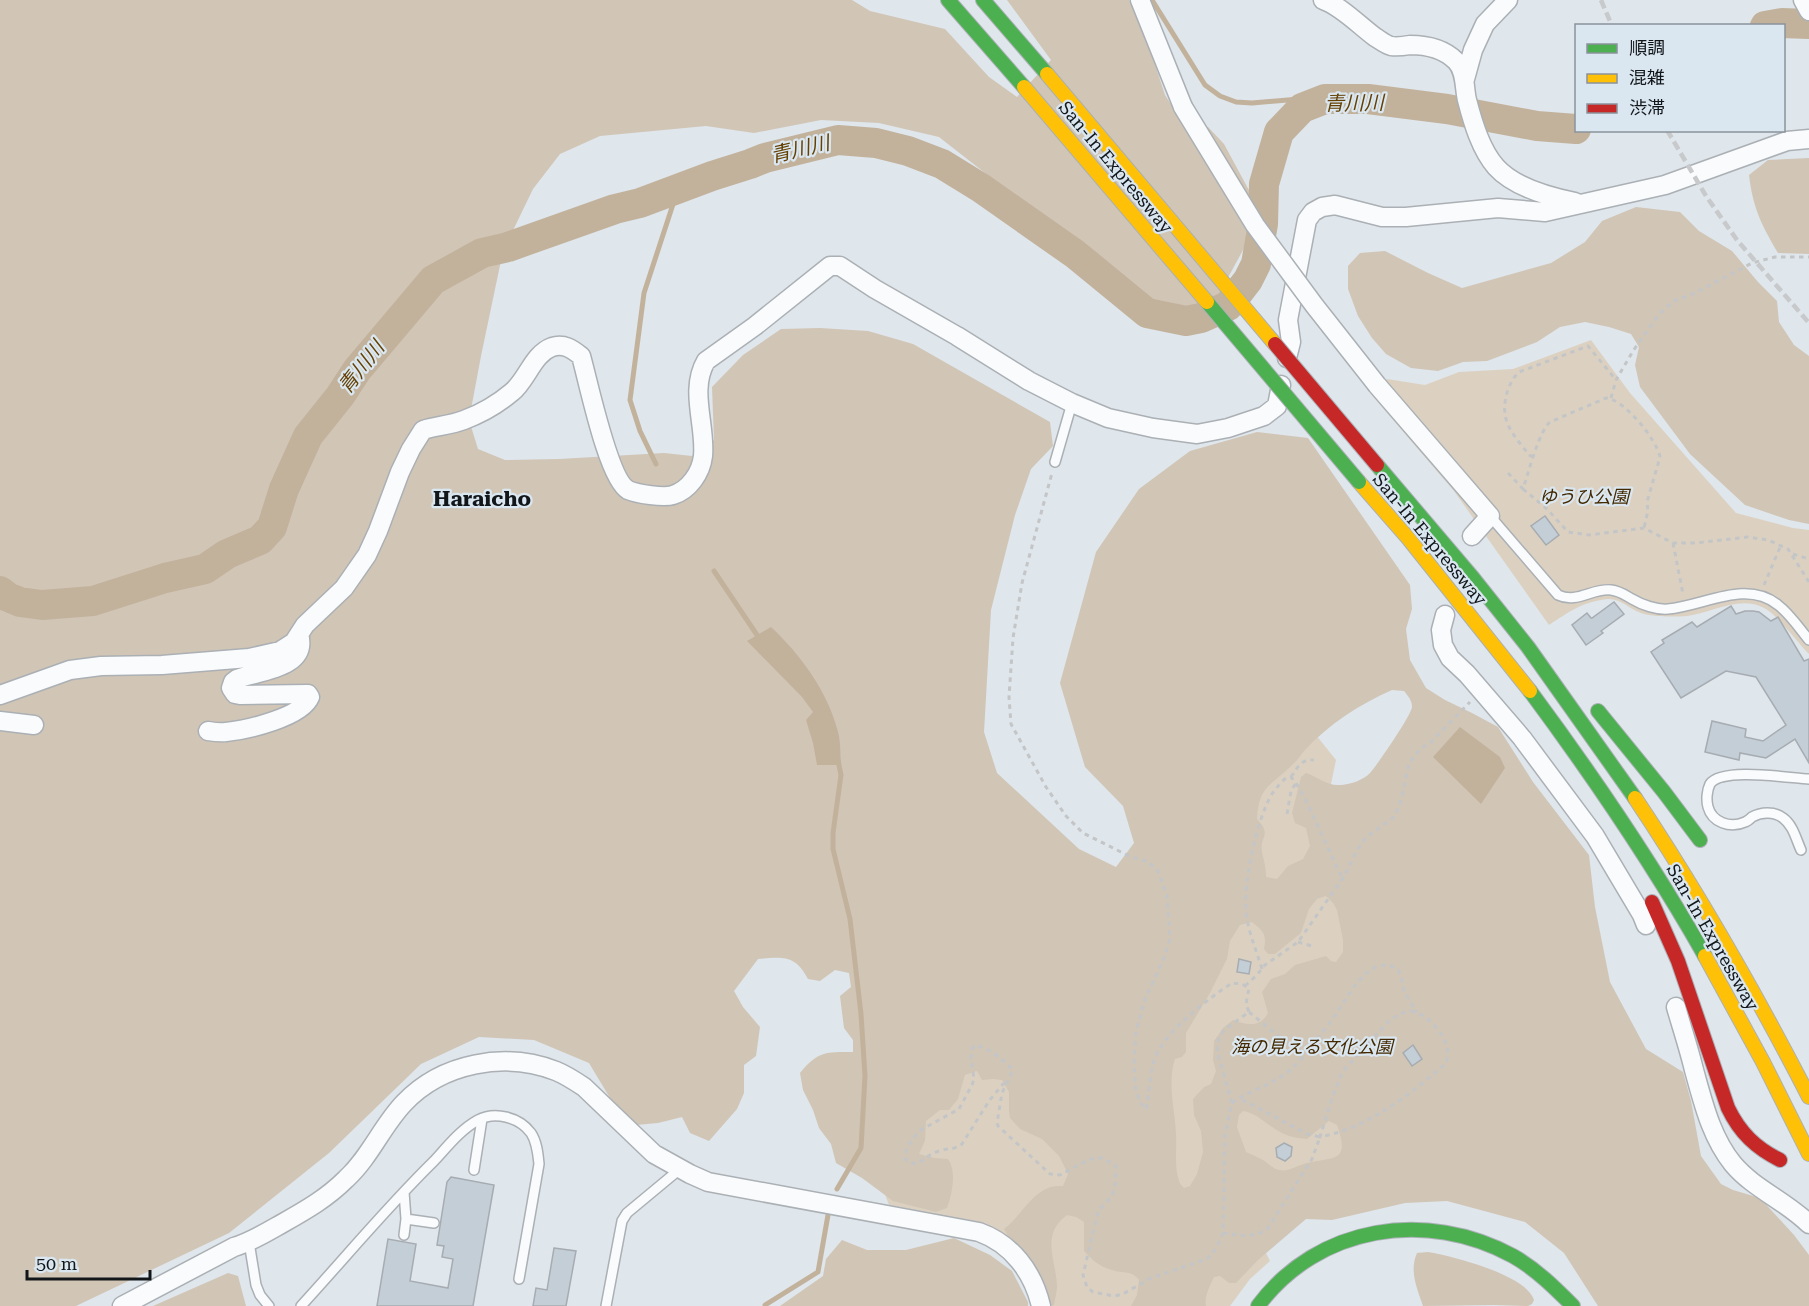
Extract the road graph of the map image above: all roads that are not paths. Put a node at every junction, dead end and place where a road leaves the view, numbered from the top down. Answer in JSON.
{"nodes":[{"id":1,"x":983,"y":0,"type":"edge"},
{"id":2,"x":1140,"y":0,"type":"edge"},
{"id":3,"x":1323,"y":0,"type":"edge"},
{"id":4,"x":1508,"y":0,"type":"edge"},
{"id":5,"x":950,"y":3,"type":"edge"},
{"id":6,"x":1465,"y":78,"type":"junction"},
{"id":7,"x":1809,"y":139,"type":"edge"},
{"id":8,"x":1583,"y":203,"type":"junction"},
{"id":9,"x":1072,"y":403,"type":"junction"},
{"id":10,"x":1055,"y":462,"type":"road end"},
{"id":11,"x":1390,"y":480,"type":"junction"},
{"id":12,"x":1490,"y":516,"type":"junction"},
{"id":13,"x":1472,"y":536,"type":"dead end"},
{"id":14,"x":1444,"y":615,"type":"dead end"},
{"id":15,"x":1528,"y":625,"type":"dead end"},
{"id":16,"x":299,"y":634,"type":"junction"},
{"id":17,"x":1809,"y":640,"type":"edge"},
{"id":18,"x":0,"y":695,"type":"edge"},
{"id":19,"x":1589,"y":699,"type":"dead end"},
{"id":20,"x":0,"y":721,"type":"edge"},
{"id":21,"x":34,"y":725,"type":"dead end"},
{"id":22,"x":208,"y":731,"type":"dead end"},
{"id":23,"x":1809,"y":779,"type":"edge"},
{"id":24,"x":1608,"y":803,"type":"junction"},
{"id":25,"x":1700,"y":840,"type":"dead end"},
{"id":26,"x":1801,"y":850,"type":"dead end"},
{"id":27,"x":1629,"y":855,"type":"dead end"},
{"id":28,"x":1647,"y":893,"type":"dead end"},
{"id":29,"x":1809,"y":1097,"type":"edge"},
{"id":30,"x":482,"y":1119,"type":"junction"},
{"id":31,"x":1809,"y":1154,"type":"edge"},
{"id":32,"x":1780,"y":1160,"type":"dead end"},
{"id":33,"x":680,"y":1169,"type":"junction"},
{"id":34,"x":474,"y":1170,"type":"dead end"},
{"id":35,"x":404,"y":1192,"type":"junction"},
{"id":36,"x":406,"y":1219,"type":"junction"},
{"id":37,"x":434,"y":1223,"type":"dead end"},
{"id":38,"x":1809,"y":1224,"type":"edge"},
{"id":39,"x":404,"y":1235,"type":"dead end"},
{"id":40,"x":249,"y":1242,"type":"junction"},
{"id":41,"x":519,"y":1279,"type":"dead end"},
{"id":42,"x":306,"y":1304,"type":"edge"},
{"id":43,"x":122,"y":1306,"type":"edge"},
{"id":44,"x":269,"y":1306,"type":"edge"},
{"id":45,"x":606,"y":1306,"type":"edge"},
{"id":46,"x":1041,"y":1306,"type":"edge"},
{"id":47,"x":1258,"y":1306,"type":"edge"},
{"id":48,"x":1573,"y":1306,"type":"edge"}],
"edges":[{"from":1,"to":11,"type":"main road","name":"San-In Expressway","bridge":true},
{"from":2,"to":12,"type":"street","bridge":true},
{"from":3,"to":6,"type":"street"},
{"from":4,"to":6,"type":"street"},
{"from":5,"to":24,"type":"main road","name":"San-In Expressway","bridge":true},
{"from":6,"to":8,"type":"street"},
{"from":7,"to":8,"type":"street"},
{"from":8,"to":9,"type":"street"},
{"from":9,"to":10,"type":"lane"},
{"from":9,"to":16,"type":"street"},
{"from":11,"to":15,"type":"main road"},
{"from":11,"to":29,"type":"main road","name":"San-In Expressway"},
{"from":12,"to":13,"type":"street"},
{"from":12,"to":17,"type":"lane"},
{"from":14,"to":38,"type":"street"},
{"from":16,"to":18,"type":"street"},
{"from":16,"to":22,"type":"street"},
{"from":19,"to":25,"type":"main road"},
{"from":20,"to":21,"type":"street"},
{"from":23,"to":26,"type":"lane"},
{"from":24,"to":27,"type":"main road"},
{"from":24,"to":31,"type":"main road","name":"San-In Expressway"},
{"from":28,"to":32,"type":"main road"},
{"from":30,"to":34,"type":"lane"},
{"from":30,"to":35,"type":"lane"},
{"from":30,"to":41,"type":"lane"},
{"from":33,"to":40,"type":"street"},
{"from":33,"to":45,"type":"lane"},
{"from":33,"to":46,"type":"street"},
{"from":35,"to":36,"type":"lane"},
{"from":35,"to":42,"type":"lane"},
{"from":36,"to":37,"type":"lane"},
{"from":36,"to":39,"type":"lane"},
{"from":40,"to":43,"type":"street"},
{"from":40,"to":44,"type":"lane"},
{"from":47,"to":48,"type":"main road"}]}
